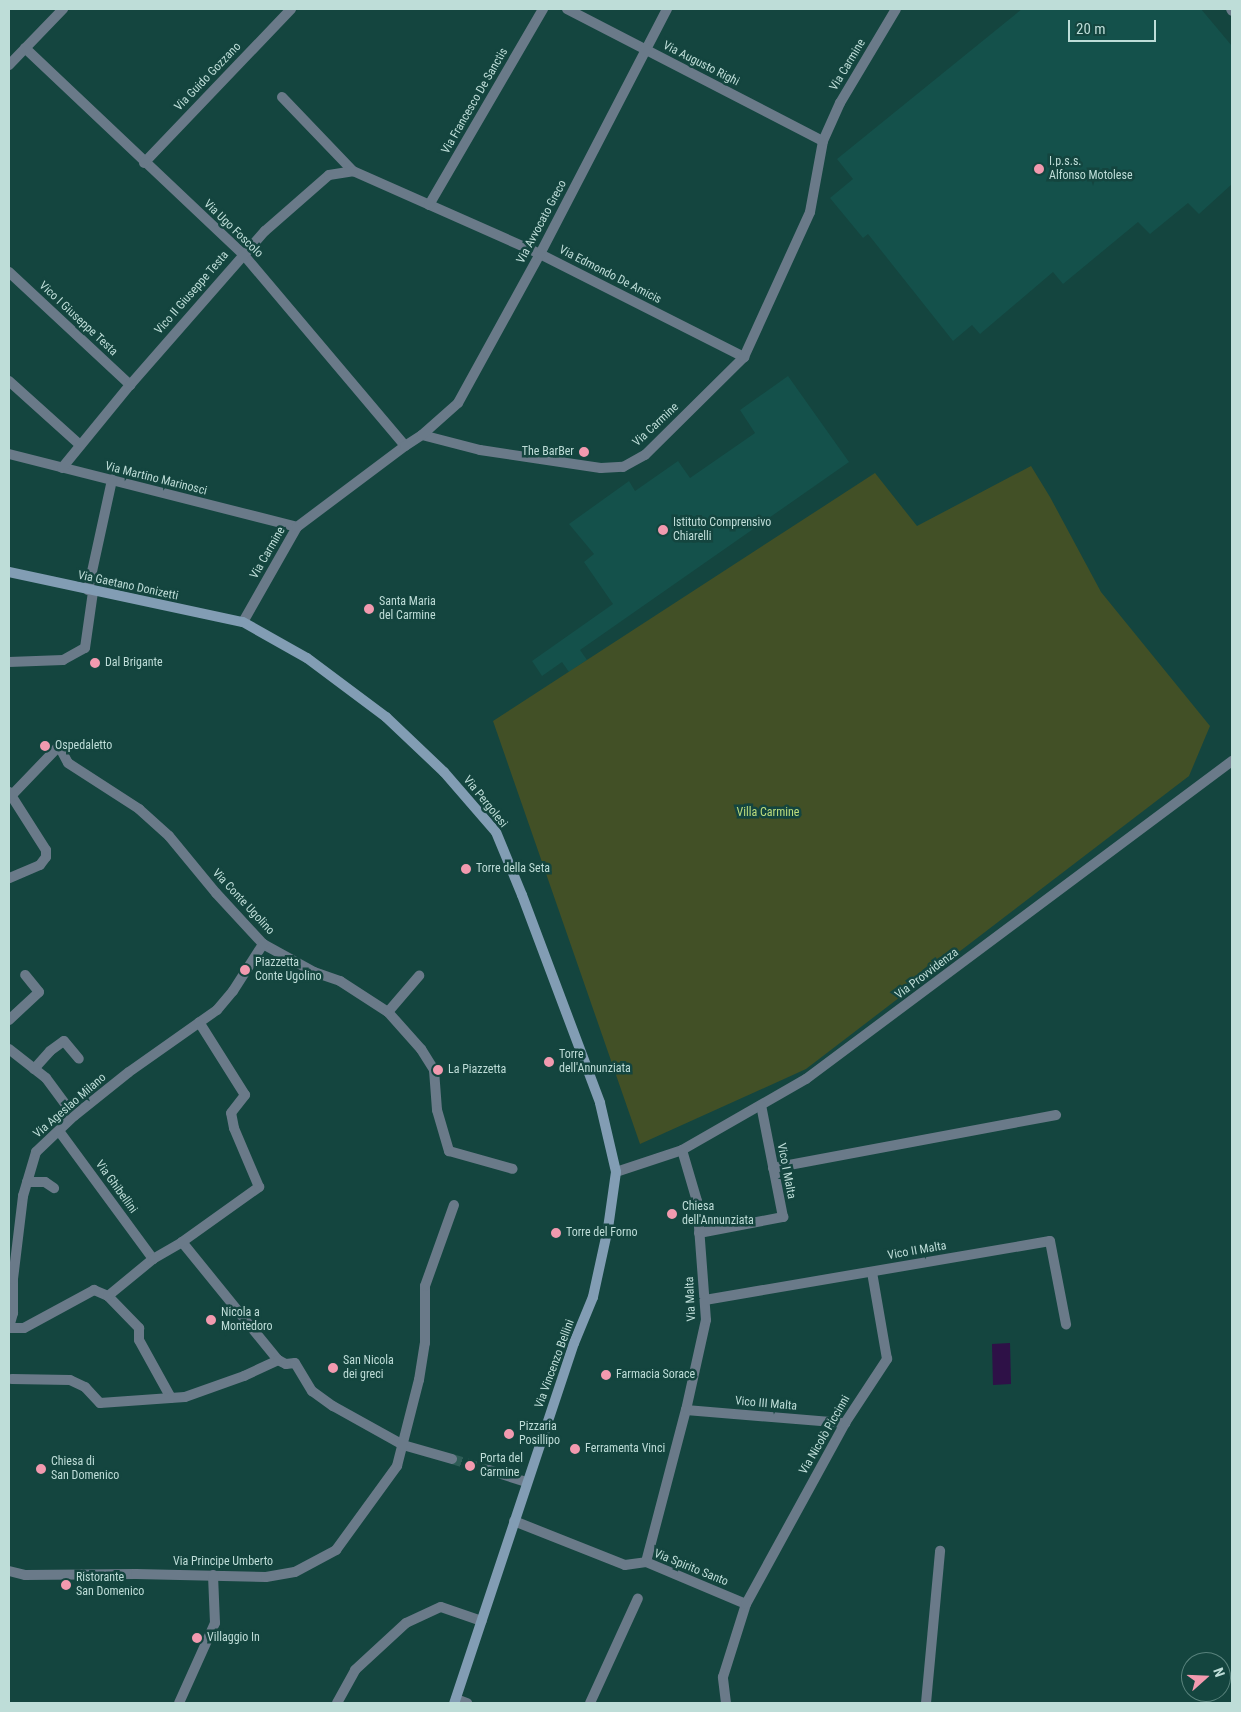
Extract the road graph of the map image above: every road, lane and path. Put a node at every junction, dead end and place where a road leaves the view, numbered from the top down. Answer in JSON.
{"nodes":[{"id":1,"x":63,"y":9,"type":"edge"},
{"id":2,"x":291,"y":9,"type":"edge"},
{"id":3,"x":542,"y":9,"type":"edge"},
{"id":4,"x":567,"y":9,"type":"edge"},
{"id":5,"x":667,"y":9,"type":"edge"},
{"id":6,"x":896,"y":9,"type":"edge"},
{"id":7,"x":25,"y":48,"type":"junction"},
{"id":8,"x":646,"y":50,"type":"junction"},
{"id":9,"x":9,"y":65,"type":"edge"},
{"id":10,"x":282,"y":97,"type":"dead end"},
{"id":11,"x":824,"y":141,"type":"junction"},
{"id":12,"x":144,"y":163,"type":"junction"},
{"id":13,"x":353,"y":171,"type":"junction"},
{"id":14,"x":429,"y":205,"type":"junction"},
{"id":15,"x":243,"y":254,"type":"junction"},
{"id":16,"x":540,"y":254,"type":"junction"},
{"id":17,"x":9,"y":272,"type":"edge"},
{"id":18,"x":744,"y":357,"type":"junction"},
{"id":19,"x":9,"y":381,"type":"edge"},
{"id":20,"x":130,"y":385,"type":"junction"},
{"id":21,"x":422,"y":435,"type":"junction"},
{"id":22,"x":80,"y":446,"type":"junction"},
{"id":23,"x":405,"y":446,"type":"junction"},
{"id":24,"x":9,"y":454,"type":"edge"},
{"id":25,"x":62,"y":468,"type":"junction"},
{"id":26,"x":112,"y":480,"type":"junction"},
{"id":27,"x":297,"y":528,"type":"junction"},
{"id":28,"x":9,"y":572,"type":"edge"},
{"id":29,"x":90,"y":591,"type":"junction"},
{"id":30,"x":243,"y":622,"type":"junction"},
{"id":31,"x":9,"y":662,"type":"edge"},
{"id":32,"x":1232,"y":761,"type":"edge"},
{"id":33,"x":10,"y":794,"type":"edge"},
{"id":34,"x":9,"y":878,"type":"edge"},
{"id":35,"x":263,"y":944,"type":"junction"},
{"id":36,"x":25,"y":975,"type":"dead end"},
{"id":37,"x":419,"y":976,"type":"dead end"},
{"id":38,"x":388,"y":1012,"type":"junction"},
{"id":39,"x":9,"y":1020,"type":"edge"},
{"id":40,"x":199,"y":1022,"type":"junction"},
{"id":41,"x":9,"y":1049,"type":"edge"},
{"id":42,"x":79,"y":1060,"type":"dead end"},
{"id":43,"x":34,"y":1069,"type":"junction"},
{"id":44,"x":761,"y":1105,"type":"junction"},
{"id":45,"x":1056,"y":1115,"type":"dead end"},
{"id":46,"x":74,"y":1116,"type":"junction"},
{"id":47,"x":59,"y":1131,"type":"junction"},
{"id":48,"x":682,"y":1150,"type":"junction"},
{"id":49,"x":773,"y":1168,"type":"junction"},
{"id":50,"x":513,"y":1169,"type":"dead end"},
{"id":51,"x":616,"y":1172,"type":"junction"},
{"id":52,"x":27,"y":1182,"type":"junction"},
{"id":53,"x":54,"y":1188,"type":"dead end"},
{"id":54,"x":454,"y":1205,"type":"dead end"},
{"id":55,"x":699,"y":1233,"type":"junction"},
{"id":56,"x":182,"y":1242,"type":"junction"},
{"id":57,"x":153,"y":1258,"type":"junction"},
{"id":58,"x":872,"y":1272,"type":"junction"},
{"id":59,"x":108,"y":1296,"type":"junction"},
{"id":60,"x":704,"y":1300,"type":"junction"},
{"id":61,"x":1066,"y":1324,"type":"dead end"},
{"id":62,"x":9,"y":1328,"type":"edge"},
{"id":63,"x":278,"y":1360,"type":"junction"},
{"id":64,"x":10,"y":1380,"type":"edge"},
{"id":65,"x":171,"y":1398,"type":"junction"},
{"id":66,"x":686,"y":1410,"type":"junction"},
{"id":67,"x":844,"y":1423,"type":"junction"},
{"id":68,"x":403,"y":1445,"type":"junction"},
{"id":69,"x":452,"y":1459,"type":"tunnel mouth"},
{"id":70,"x":489,"y":1470,"type":"tunnel mouth"},
{"id":71,"x":527,"y":1482,"type":"junction"},
{"id":72,"x":514,"y":1521,"type":"junction"},
{"id":73,"x":940,"y":1551,"type":"dead end"},
{"id":74,"x":646,"y":1562,"type":"junction"},
{"id":75,"x":9,"y":1571,"type":"edge"},
{"id":76,"x":213,"y":1575,"type":"junction"},
{"id":77,"x":638,"y":1598,"type":"dead end"},
{"id":78,"x":746,"y":1604,"type":"junction"},
{"id":79,"x":482,"y":1621,"type":"junction"},
{"id":80,"x":455,"y":1701,"type":"edge"},
{"id":81,"x":723,"y":1701,"type":"edge"},
{"id":82,"x":179,"y":1703,"type":"edge"},
{"id":83,"x":337,"y":1703,"type":"edge"},
{"id":84,"x":467,"y":1703,"type":"edge"},
{"id":85,"x":590,"y":1703,"type":"edge"},
{"id":86,"x":926,"y":1703,"type":"edge"}],
"edges":[{"from":1,"to":7,"type":"street"},
{"from":2,"to":12,"type":"street","name":"Via Guido Gozzano"},
{"from":3,"to":14,"type":"street","name":"Via Francesco De Sanctis"},
{"from":4,"to":8,"type":"street","name":"Via Augusto Righi"},
{"from":5,"to":8,"type":"street","name":"Via Avvocato Greco"},
{"from":6,"to":11,"type":"street","name":"Via Carmine"},
{"from":7,"to":9,"type":"street"},
{"from":7,"to":12,"type":"street","name":"Via Ugo Foscolo"},
{"from":8,"to":11,"type":"street","name":"Via Augusto Righi"},
{"from":8,"to":16,"type":"street","name":"Via Avvocato Greco"},
{"from":10,"to":13,"type":"street"},
{"from":11,"to":18,"type":"street","name":"Via Carmine"},
{"from":12,"to":15,"type":"street","name":"Via Ugo Foscolo"},
{"from":13,"to":14,"type":"street","name":"Via Edmondo De Amicis"},
{"from":13,"to":15,"type":"street","name":"Vico II Giuseppe Testa"},
{"from":14,"to":16,"type":"street","name":"Via Edmondo De Amicis"},
{"from":15,"to":20,"type":"street","name":"Vico II Giuseppe Testa"},
{"from":15,"to":23,"type":"street","name":"Via Ugo Foscolo"},
{"from":16,"to":18,"type":"street","name":"Via Edmondo De Amicis"},
{"from":16,"to":21,"type":"street","name":"Via Avvocato Greco"},
{"from":17,"to":20,"type":"street","name":"Vico I Giuseppe Testa"},
{"from":18,"to":21,"type":"street","name":"Via Carmine"},
{"from":19,"to":22,"type":"street"},
{"from":20,"to":22,"type":"street","name":"Vico II Giuseppe Testa"},
{"from":21,"to":23,"type":"street","name":"Via Carmine"},
{"from":22,"to":25,"type":"street","name":"Vico II Giuseppe Testa"},
{"from":23,"to":27,"type":"street","name":"Via Carmine"},
{"from":24,"to":25,"type":"street","name":"Via Martino Marinosci"},
{"from":25,"to":26,"type":"street","name":"Via Martino Marinosci"},
{"from":26,"to":27,"type":"street","name":"Via Martino Marinosci"},
{"from":26,"to":29,"type":"street"},
{"from":27,"to":30,"type":"street","name":"Via Carmine"},
{"from":28,"to":29,"type":"street","name":"Via Gaetano Donizetti"},
{"from":29,"to":30,"type":"street","name":"Via Gaetano Donizetti"},
{"from":29,"to":31,"type":"street"},
{"from":30,"to":51,"type":"street","name":"Via Pergolesi"},
{"from":32,"to":44,"type":"street","name":"Via Provvidenza"},
{"from":33,"to":34,"type":"street"},
{"from":33,"to":35,"type":"street","name":"Via Conte Ugolino"},
{"from":35,"to":38,"type":"street","name":"Via Conte Ugolino"},
{"from":35,"to":40,"type":"street","name":"Via Ageslao Milano"},
{"from":36,"to":39,"type":"street"},
{"from":37,"to":38,"type":"street"},
{"from":38,"to":50,"type":"street","name":"Via Conte Ugolino"},
{"from":40,"to":46,"type":"street","name":"Via Ageslao Milano"},
{"from":40,"to":56,"type":"street"},
{"from":41,"to":43,"type":"street"},
{"from":42,"to":43,"type":"street"},
{"from":43,"to":46,"type":"street"},
{"from":44,"to":48,"type":"street","name":"Via Provvidenza"},
{"from":44,"to":49,"type":"street","name":"Vico I Malta"},
{"from":45,"to":49,"type":"street"},
{"from":46,"to":47,"type":"street","name":"Via Ageslao Milano"},
{"from":47,"to":52,"type":"street","name":"Via Ageslao Milano"},
{"from":47,"to":57,"type":"street","name":"Via Ghibellini"},
{"from":48,"to":51,"type":"street","name":"Via Provvidenza"},
{"from":48,"to":55,"type":"street","name":"Via Malta"},
{"from":49,"to":55,"type":"street","name":"Vico I Malta"},
{"from":51,"to":71,"type":"street","name":"Via Vincenzo Bellini"},
{"from":52,"to":53,"type":"street"},
{"from":52,"to":62,"type":"street","name":"Via Ageslao Milano"},
{"from":54,"to":68,"type":"street","name":"Via Principe Umberto"},
{"from":55,"to":60,"type":"street","name":"Via Malta"},
{"from":56,"to":57,"type":"street"},
{"from":56,"to":63,"type":"street"},
{"from":57,"to":59,"type":"street"},
{"from":58,"to":60,"type":"street","name":"Vico II Malta"},
{"from":58,"to":61,"type":"street","name":"Vico II Malta"},
{"from":58,"to":67,"type":"street","name":"Via Nicolò Piccinni"},
{"from":59,"to":62,"type":"street"},
{"from":59,"to":65,"type":"street"},
{"from":60,"to":66,"type":"street","name":"Via Malta"},
{"from":63,"to":65,"type":"street"},
{"from":63,"to":68,"type":"street"},
{"from":64,"to":65,"type":"street"},
{"from":66,"to":67,"type":"street","name":"Vico III Malta"},
{"from":66,"to":74,"type":"street","name":"Via Malta"},
{"from":67,"to":78,"type":"street","name":"Via Nicolò Piccinni"},
{"from":68,"to":69,"type":"street"},
{"from":68,"to":76,"type":"street","name":"Via Principe Umberto"},
{"from":70,"to":71,"type":"street"},
{"from":71,"to":72,"type":"street","name":"Via Vincenzo Bellini"},
{"from":72,"to":74,"type":"street","name":"Via Spirito Santo"},
{"from":72,"to":79,"type":"street","name":"Via Vincenzo Bellini"},
{"from":73,"to":86,"type":"street"},
{"from":74,"to":78,"type":"street","name":"Via Spirito Santo"},
{"from":75,"to":76,"type":"street","name":"Via Principe Umberto"},
{"from":76,"to":82,"type":"street"},
{"from":77,"to":85,"type":"street"},
{"from":78,"to":81,"type":"street","name":"Via Nicolò Piccinni"},
{"from":79,"to":80,"type":"street","name":"Via Vincenzo Bellini"},
{"from":79,"to":83,"type":"street"},
{"from":80,"to":84,"type":"street"}]}
